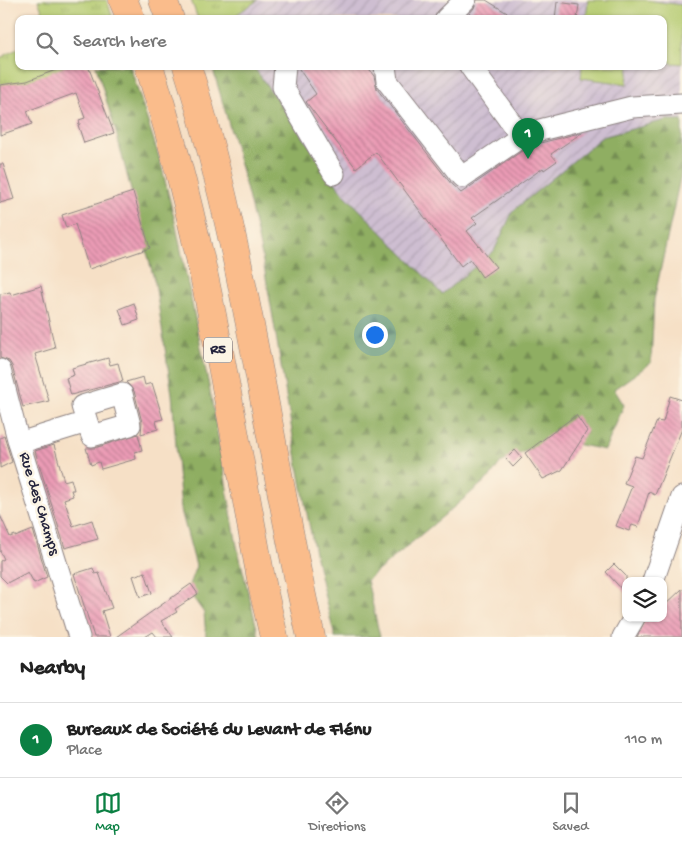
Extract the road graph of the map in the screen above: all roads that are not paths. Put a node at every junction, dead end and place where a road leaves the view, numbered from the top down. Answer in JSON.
{"nodes":[{"id":1,"x":123,"y":0,"type":"edge"},
{"id":2,"x":163,"y":0,"type":"edge"},
{"id":3,"x":465,"y":0,"type":"edge"},
{"id":4,"x":129,"y":15,"type":"edge"},
{"id":5,"x":169,"y":15,"type":"edge"},
{"id":6,"x":450,"y":15,"type":"edge"},
{"id":7,"x":150,"y":70,"type":"edge"},
{"id":8,"x":188,"y":70,"type":"edge"},
{"id":9,"x":285,"y":70,"type":"edge"},
{"id":10,"x":386,"y":70,"type":"edge"},
{"id":11,"x":473,"y":70,"type":"edge"},
{"id":12,"x":682,"y":104,"type":"edge"},
{"id":13,"x":520,"y":135,"type":"junction"},
{"id":14,"x":334,"y":174,"type":"dead end"},
{"id":15,"x":0,"y":370,"type":"edge"},
{"id":16,"x":87,"y":422,"type":"dead end"},
{"id":17,"x":20,"y":442,"type":"junction"},
{"id":18,"x":682,"y":497,"type":"edge"},
{"id":19,"x":654,"y":577,"type":"edge"},
{"id":20,"x":632,"y":622,"type":"edge"},
{"id":21,"x":79,"y":637,"type":"edge"},
{"id":22,"x":274,"y":637,"type":"edge"},
{"id":23,"x":311,"y":637,"type":"edge"},
{"id":24,"x":624,"y":637,"type":"edge"}],
"edges":[{"from":1,"to":4,"type":"highway"},
{"from":2,"to":5,"type":"highway"},
{"from":3,"to":6,"type":"street"},
{"from":7,"to":22,"type":"highway","number":"R5"},
{"from":8,"to":23,"type":"highway","number":"R5"},
{"from":9,"to":14,"type":"street"},
{"from":10,"to":13,"type":"street"},
{"from":11,"to":13,"type":"street"},
{"from":12,"to":13,"type":"street"},
{"from":15,"to":17,"type":"street","name":"Rue des Champs"},
{"from":16,"to":17,"type":"street"},
{"from":17,"to":21,"type":"street","name":"Rue des Champs"},
{"from":18,"to":19,"type":"street"},
{"from":20,"to":24,"type":"street"}]}
